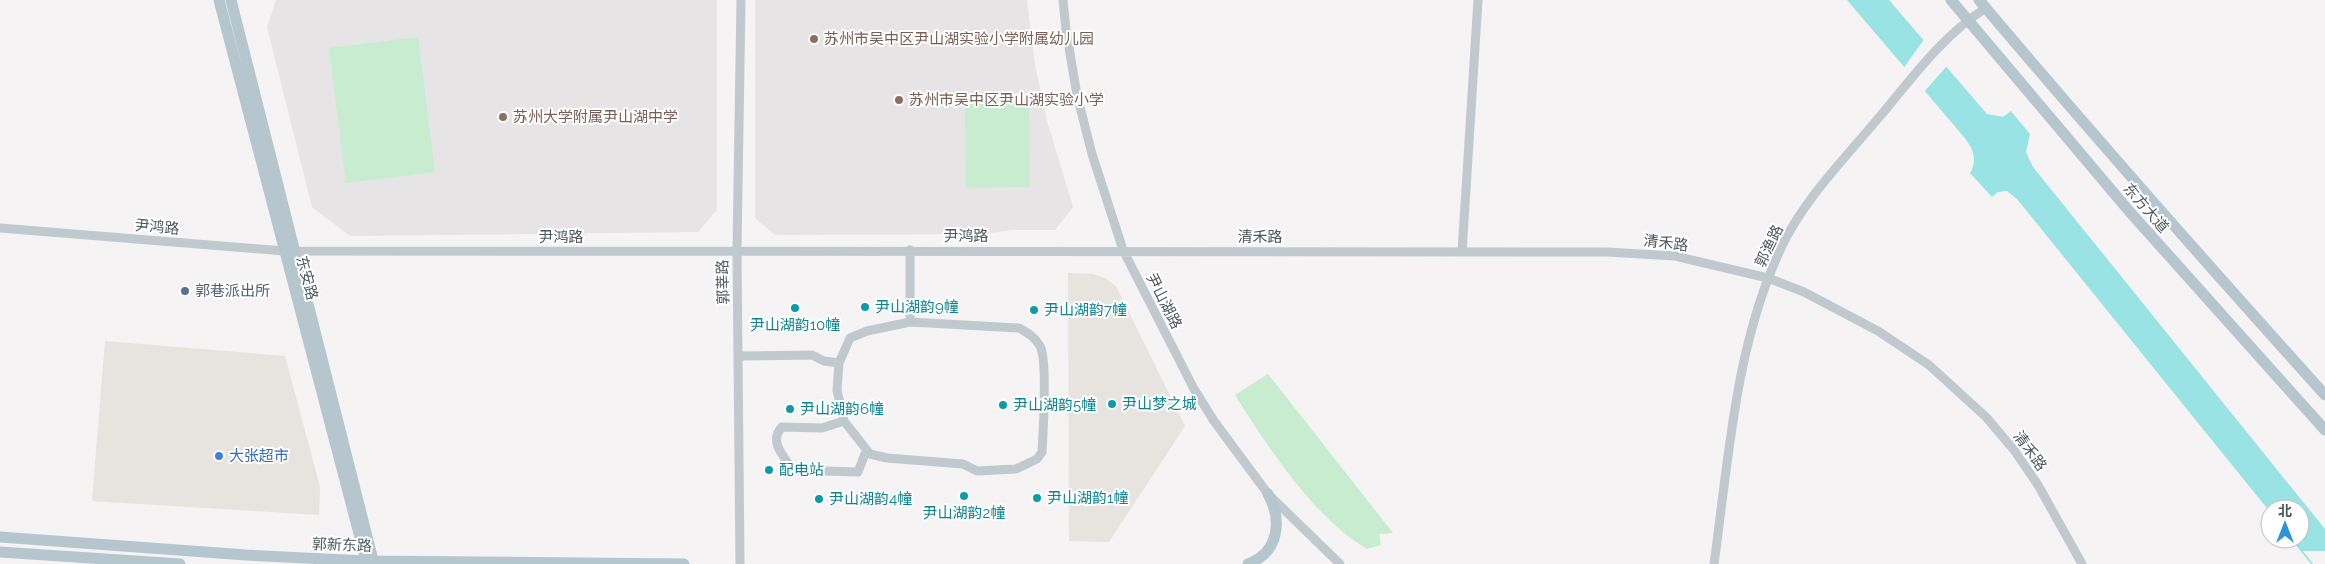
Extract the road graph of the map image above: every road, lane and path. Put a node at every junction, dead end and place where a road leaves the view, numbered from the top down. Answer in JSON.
{"nodes":[{"id":1,"x":219,"y":0,"type":"edge"},
{"id":2,"x":231,"y":0,"type":"edge"},
{"id":3,"x":741,"y":0,"type":"edge"},
{"id":4,"x":1063,"y":0,"type":"edge"},
{"id":5,"x":1478,"y":0,"type":"edge"},
{"id":6,"x":1951,"y":0,"type":"edge"},
{"id":7,"x":1982,"y":4,"type":"edge"},
{"id":8,"x":1968,"y":19,"type":"junction"},
{"id":9,"x":0,"y":228,"type":"edge"},
{"id":10,"x":737,"y":250,"type":"junction"},
{"id":11,"x":910,"y":250,"type":"junction"},
{"id":12,"x":1123,"y":250,"type":"junction"},
{"id":13,"x":289,"y":251,"type":"junction"},
{"id":14,"x":1462,"y":252,"type":"junction"},
{"id":15,"x":1768,"y":278,"type":"junction"},
{"id":16,"x":910,"y":322,"type":"junction"},
{"id":17,"x":738,"y":356,"type":"junction"},
{"id":18,"x":839,"y":363,"type":"junction"},
{"id":19,"x":2325,"y":395,"type":"edge"},
{"id":20,"x":844,"y":421,"type":"junction"},
{"id":21,"x":2325,"y":430,"type":"edge"},
{"id":22,"x":866,"y":451,"type":"junction"},
{"id":23,"x":1268,"y":494,"type":"junction"},
{"id":24,"x":0,"y":537,"type":"edge"},
{"id":25,"x":0,"y":552,"type":"edge"},
{"id":26,"x":370,"y":563,"type":"edge"},
{"id":27,"x":180,"y":564,"type":"edge"},
{"id":28,"x":684,"y":564,"type":"edge"},
{"id":29,"x":740,"y":564,"type":"edge"},
{"id":30,"x":1248,"y":564,"type":"edge"},
{"id":31,"x":1340,"y":564,"type":"edge"},
{"id":32,"x":1714,"y":564,"type":"edge"},
{"id":33,"x":2082,"y":564,"type":"edge"}],
"edges":[{"from":1,"to":13,"type":"main road","name":"东安路"},
{"from":2,"to":13,"type":"main road","name":"东安路"},
{"from":3,"to":10,"type":"street","name":"郭莘路"},
{"from":4,"to":12,"type":"street","name":"尹山湖路"},
{"from":5,"to":14,"type":"street"},
{"from":6,"to":8,"type":"main road","name":"东方大道"},
{"from":7,"to":8,"type":"street","name":"郭渔路"},
{"from":7,"to":19,"type":"main road","name":"东方大道"},
{"from":8,"to":15,"type":"street","name":"郭渔路"},
{"from":8,"to":21,"type":"main road","name":"东方大道"},
{"from":9,"to":13,"type":"street","name":"尹鸿路"},
{"from":10,"to":11,"type":"street","name":"尹鸿路"},
{"from":10,"to":13,"type":"street","name":"尹鸿路"},
{"from":10,"to":17,"type":"street","name":"郭莘路"},
{"from":11,"to":12,"type":"street","name":"尹鸿路"},
{"from":11,"to":16,"type":"street"},
{"from":12,"to":14,"type":"street","name":"清禾路"},
{"from":12,"to":23,"type":"street","name":"尹山湖路"},
{"from":13,"to":26,"type":"main road","name":"东安路"},
{"from":14,"to":15,"type":"street","name":"清禾路"},
{"from":15,"to":32,"type":"street","name":"郭渔路"},
{"from":15,"to":33,"type":"street","name":"清禾路"},
{"from":16,"to":18,"type":"street"},
{"from":16,"to":22,"type":"street"},
{"from":17,"to":18,"type":"street"},
{"from":17,"to":29,"type":"street","name":"郭莘路"},
{"from":18,"to":20,"type":"street"},
{"from":20,"to":22,"type":"street"},
{"from":20,"to":22,"type":"street"},
{"from":23,"to":30,"type":"main road"},
{"from":23,"to":31,"type":"street","name":"尹山湖路"},
{"from":24,"to":26,"type":"main road","name":"郭新东路"},
{"from":25,"to":27,"type":"main road"},
{"from":26,"to":28,"type":"main road","name":"郭新东路"}]}
